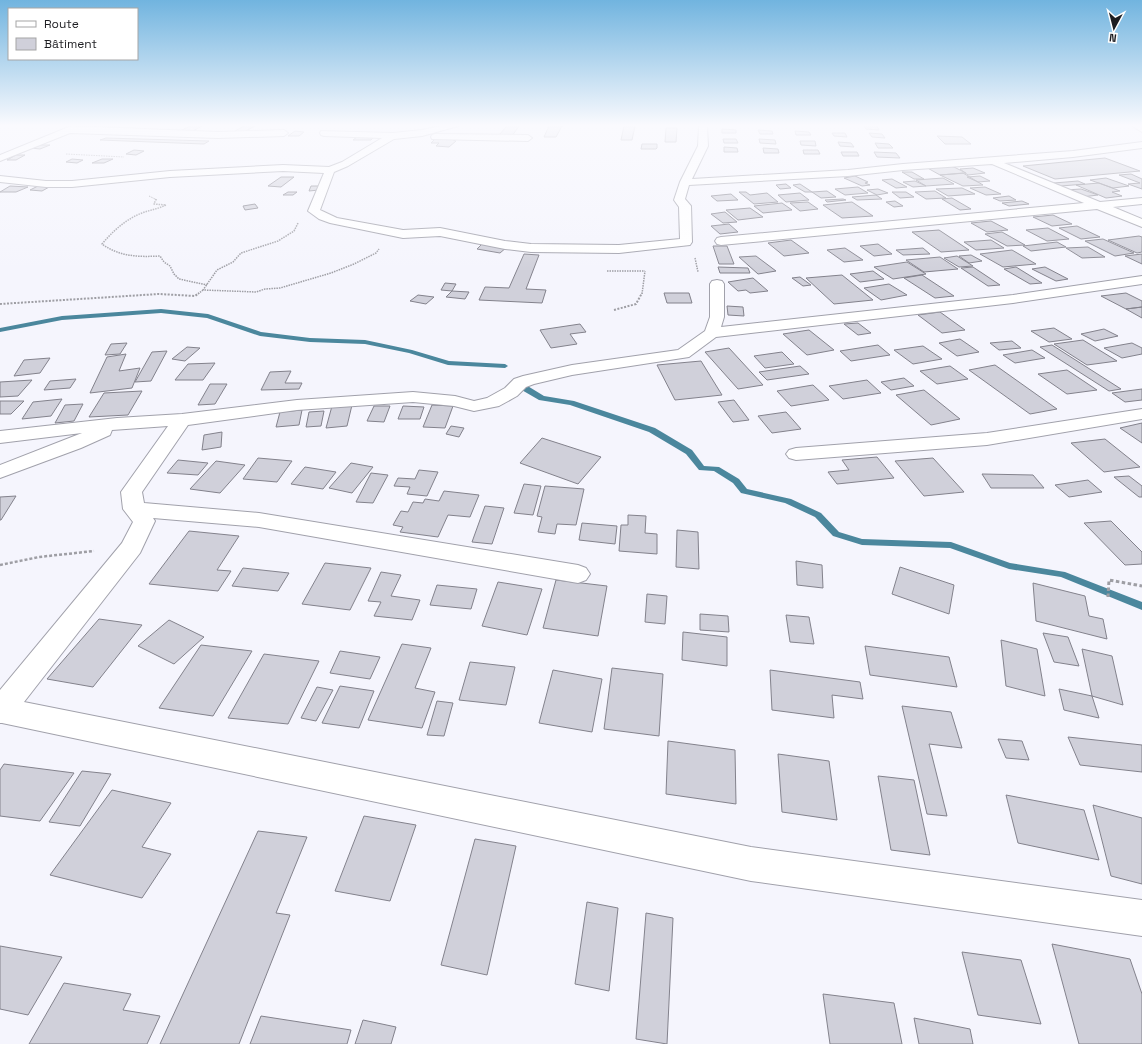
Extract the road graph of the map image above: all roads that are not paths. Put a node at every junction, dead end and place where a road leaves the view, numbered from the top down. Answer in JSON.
{"nodes":[{"id":1,"x":164,"y":175,"type":"edge"},
{"id":2,"x":328,"y":175,"type":"edge"},
{"id":3,"x":689,"y":175,"type":"edge"},
{"id":4,"x":819,"y":175,"type":"edge"},
{"id":5,"x":1025,"y":175,"type":"edge"},
{"id":6,"x":0,"y":179,"type":"edge"},
{"id":7,"x":685,"y":182,"type":"junction"},
{"id":8,"x":1142,"y":201,"type":"edge"},
{"id":9,"x":1096,"y":205,"type":"junction"},
{"id":10,"x":1142,"y":224,"type":"edge"},
{"id":11,"x":721,"y":241,"type":"dead end"},
{"id":12,"x":1142,"y":280,"type":"edge"},
{"id":13,"x":717,"y":284,"type":"dead end"},
{"id":14,"x":712,"y":333,"type":"junction"},
{"id":15,"x":1142,"y":414,"type":"edge"},
{"id":16,"x":182,"y":420,"type":"junction"},
{"id":17,"x":117,"y":424,"type":"junction"},
{"id":18,"x":0,"y":437,"type":"edge"},
{"id":19,"x":796,"y":454,"type":"dead end"},
{"id":20,"x":0,"y":472,"type":"edge"},
{"id":21,"x":134,"y":509,"type":"junction"},
{"id":22,"x":578,"y":574,"type":"dead end"},
{"id":23,"x":0,"y":711,"type":"edge"},
{"id":24,"x":1142,"y":918,"type":"edge"}],
"edges":[{"from":1,"to":6,"type":"street"},
{"from":2,"to":7,"type":"street"},
{"from":3,"to":7,"type":"street"},
{"from":4,"to":7,"type":"street"},
{"from":5,"to":9,"type":"street"},
{"from":8,"to":9,"type":"street"},
{"from":9,"to":10,"type":"street"},
{"from":9,"to":11,"type":"street"},
{"from":12,"to":14,"type":"street"},
{"from":13,"to":14,"type":"street"},
{"from":14,"to":16,"type":"street"},
{"from":15,"to":19,"type":"street"},
{"from":16,"to":17,"type":"street"},
{"from":16,"to":21,"type":"street"},
{"from":17,"to":18,"type":"street"},
{"from":17,"to":20,"type":"street"},
{"from":21,"to":22,"type":"street"},
{"from":21,"to":23,"type":"street"},
{"from":23,"to":24,"type":"street"}]}
